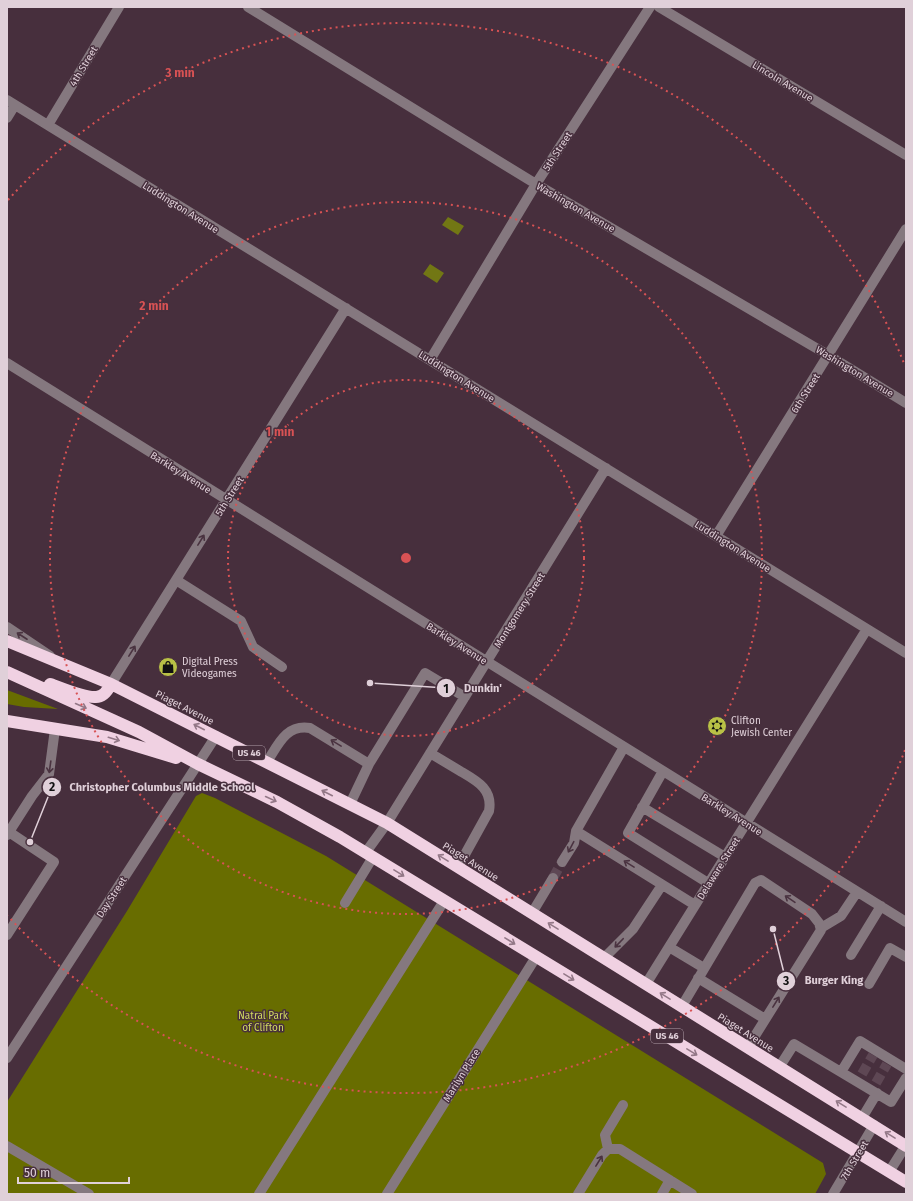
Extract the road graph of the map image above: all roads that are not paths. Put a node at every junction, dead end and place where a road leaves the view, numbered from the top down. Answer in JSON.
{"nodes":[{"id":1,"x":119,"y":7,"type":"edge"},
{"id":2,"x":248,"y":7,"type":"edge"},
{"id":3,"x":650,"y":7,"type":"edge"},
{"id":4,"x":659,"y":7,"type":"edge"},
{"id":5,"x":11,"y":103,"type":"edge"},
{"id":6,"x":7,"y":118,"type":"edge"},
{"id":7,"x":48,"y":125,"type":"junction"},
{"id":8,"x":906,"y":155,"type":"edge"},
{"id":9,"x":536,"y":184,"type":"junction"},
{"id":10,"x":906,"y":229,"type":"edge"},
{"id":11,"x":346,"y":308,"type":"junction"},
{"id":12,"x":828,"y":355,"type":"junction"},
{"id":13,"x":430,"y":360,"type":"junction"},
{"id":14,"x":7,"y":363,"type":"edge"},
{"id":15,"x":906,"y":403,"type":"edge"},
{"id":16,"x":606,"y":468,"type":"junction"},
{"id":17,"x":226,"y":500,"type":"junction"},
{"id":18,"x":716,"y":536,"type":"junction"},
{"id":19,"x":176,"y":580,"type":"junction"},
{"id":20,"x":7,"y":626,"type":"edge"},
{"id":21,"x":867,"y":629,"type":"junction"},
{"id":22,"x":7,"y":640,"type":"edge"},
{"id":23,"x":906,"y":653,"type":"edge"},
{"id":24,"x":60,"y":662,"type":"junction"},
{"id":25,"x":487,"y":662,"type":"junction"},
{"id":26,"x":282,"y":667,"type":"dead end"},
{"id":27,"x":7,"y":671,"type":"edge"},
{"id":28,"x":111,"y":684,"type":"junction"},
{"id":29,"x":465,"y":697,"type":"junction"},
{"id":30,"x":7,"y":721,"type":"edge"},
{"id":31,"x":55,"y":729,"type":"junction"},
{"id":32,"x":216,"y":736,"type":"junction"},
{"id":33,"x":624,"y":747,"type":"junction"},
{"id":34,"x":430,"y":753,"type":"junction"},
{"id":35,"x":267,"y":762,"type":"junction"},
{"id":36,"x":198,"y":764,"type":"junction"},
{"id":37,"x":369,"y":764,"type":"junction"},
{"id":38,"x":663,"y":771,"type":"junction"},
{"id":39,"x":350,"y":804,"type":"junction"},
{"id":40,"x":642,"y":807,"type":"junction"},
{"id":41,"x":387,"y":823,"type":"junction"},
{"id":42,"x":746,"y":823,"type":"junction"},
{"id":43,"x":576,"y":831,"type":"junction"},
{"id":44,"x":8,"y":834,"type":"edge"},
{"id":45,"x":370,"y":854,"type":"junction"},
{"id":46,"x":725,"y":857,"type":"junction"},
{"id":47,"x":562,"y":862,"type":"tunnel mouth"},
{"id":48,"x":458,"y":867,"type":"junction"},
{"id":49,"x":553,"y":878,"type":"tunnel mouth"},
{"id":50,"x":708,"y":883,"type":"junction"},
{"id":51,"x":662,"y":885,"type":"junction"},
{"id":52,"x":857,"y":892,"type":"junction"},
{"id":53,"x":444,"y":901,"type":"junction"},
{"id":54,"x":345,"y":903,"type":"dead end"},
{"id":55,"x":694,"y":906,"type":"junction"},
{"id":56,"x":881,"y":906,"type":"junction"},
{"id":57,"x":532,"y":913,"type":"junction"},
{"id":58,"x":906,"y":922,"type":"edge"},
{"id":59,"x":821,"y":928,"type":"junction"},
{"id":60,"x":7,"y":935,"type":"edge"},
{"id":61,"x":669,"y":947,"type":"junction"},
{"id":62,"x":851,"y":955,"type":"dead end"},
{"id":63,"x":536,"y":957,"type":"junction"},
{"id":64,"x":906,"y":957,"type":"edge"},
{"id":65,"x":604,"y":958,"type":"junction"},
{"id":66,"x":704,"y":968,"type":"junction"},
{"id":67,"x":698,"y":978,"type":"junction"},
{"id":68,"x":646,"y":984,"type":"junction"},
{"id":69,"x":869,"y":984,"type":"dead end"},
{"id":70,"x":682,"y":1006,"type":"junction"},
{"id":71,"x":765,"y":1019,"type":"junction"},
{"id":72,"x":748,"y":1047,"type":"junction"},
{"id":73,"x":7,"y":1058,"type":"edge"},
{"id":74,"x":780,"y":1066,"type":"junction"},
{"id":75,"x":906,"y":1069,"type":"edge"},
{"id":76,"x":841,"y":1072,"type":"junction"},
{"id":77,"x":906,"y":1078,"type":"edge"},
{"id":78,"x":875,"y":1089,"type":"junction"},
{"id":79,"x":623,"y":1105,"type":"dead end"},
{"id":80,"x":862,"y":1118,"type":"junction"},
{"id":81,"x":874,"y":1125,"type":"junction"},
{"id":82,"x":7,"y":1146,"type":"edge"},
{"id":83,"x":906,"y":1146,"type":"edge"},
{"id":84,"x":608,"y":1149,"type":"junction"},
{"id":85,"x":858,"y":1152,"type":"junction"},
{"id":86,"x":889,"y":1172,"type":"junction"},
{"id":87,"x":670,"y":1180,"type":"junction"},
{"id":88,"x":906,"y":1182,"type":"edge"},
{"id":89,"x":89,"y":1194,"type":"edge"},
{"id":90,"x":259,"y":1194,"type":"edge"},
{"id":91,"x":387,"y":1194,"type":"edge"},
{"id":92,"x":578,"y":1194,"type":"edge"},
{"id":93,"x":662,"y":1194,"type":"edge"},
{"id":94,"x":692,"y":1194,"type":"edge"},
{"id":95,"x":833,"y":1194,"type":"edge"}],
"edges":[{"from":1,"to":7,"type":"street","name":"4th Street"},
{"from":2,"to":9,"type":"street","name":"Washington Avenue"},
{"from":3,"to":9,"type":"street","name":"5th Street"},
{"from":4,"to":8,"type":"street","name":"Lincoln Avenue"},
{"from":5,"to":6,"type":"street"},
{"from":5,"to":7,"type":"street","name":"Luddington Avenue"},
{"from":7,"to":11,"type":"street","name":"Luddington Avenue"},
{"from":9,"to":12,"type":"street","name":"Washington Avenue"},
{"from":9,"to":13,"type":"street","name":"5th Street"},
{"from":10,"to":12,"type":"street","name":"6th Street"},
{"from":11,"to":13,"type":"street","name":"Luddington Avenue"},
{"from":11,"to":17,"type":"street","name":"5th Street"},
{"from":12,"to":15,"type":"street","name":"Washington Avenue"},
{"from":12,"to":18,"type":"street","name":"6th Street"},
{"from":13,"to":16,"type":"street","name":"Luddington Avenue"},
{"from":14,"to":17,"type":"street","name":"Barkley Avenue"},
{"from":16,"to":18,"type":"street","name":"Luddington Avenue"},
{"from":16,"to":25,"type":"street","name":"Montgomery Street"},
{"from":19,"to":17,"type":"street","name":"5th Street","one_way":true},
{"from":17,"to":25,"type":"street","name":"Barkley Avenue"},
{"from":18,"to":21,"type":"street","name":"Luddington Avenue"},
{"from":19,"to":26,"type":"street"},
{"from":28,"to":19,"type":"street","name":"5th Street","one_way":true},
{"from":24,"to":20,"type":"street","name":"Piaget Avenue","one_way":true},
{"from":21,"to":23,"type":"street","name":"Luddington Avenue"},
{"from":21,"to":42,"type":"street","name":"Delaware Street"},
{"from":22,"to":24,"type":"highway","number":"US 46"},
{"from":24,"to":28,"type":"highway","name":"Piaget Avenue","number":"US 46"},
{"from":25,"to":29,"type":"street","name":"Montgomery Street"},
{"from":25,"to":33,"type":"street","name":"Barkley Avenue"},
{"from":27,"to":28,"type":"highway"},
{"from":27,"to":36,"type":"highway","number":"US 46","one_way":true},
{"from":32,"to":28,"type":"highway","name":"Piaget Avenue","number":"US 46","one_way":true},
{"from":29,"to":34,"type":"street","name":"Montgomery Street"},
{"from":29,"to":37,"type":"street"},
{"from":30,"to":31,"type":"highway"},
{"from":31,"to":36,"type":"highway","one_way":true},
{"from":31,"to":44,"type":"street","one_way":true},
{"from":32,"to":35,"type":"highway","name":"Piaget Avenue","number":"US 46"},
{"from":32,"to":36,"type":"street","name":"Day Street"},
{"from":33,"to":38,"type":"street","name":"Barkley Avenue"},
{"from":33,"to":43,"type":"street"},
{"from":34,"to":41,"type":"street","name":"Montgomery Street"},
{"from":34,"to":48,"type":"street"},
{"from":37,"to":35,"type":"street","one_way":true},
{"from":39,"to":35,"type":"highway","name":"Piaget Avenue","number":"US 46","one_way":true},
{"from":36,"to":45,"type":"highway","number":"US 46","one_way":true},
{"from":36,"to":73,"type":"street","name":"Day Street"},
{"from":37,"to":39,"type":"street"},
{"from":38,"to":40,"type":"street"},
{"from":38,"to":42,"type":"street","name":"Barkley Avenue"},
{"from":39,"to":41,"type":"highway","name":"Piaget Avenue","number":"US 46"},
{"from":40,"to":46,"type":"street"},
{"from":40,"to":50,"type":"street"},
{"from":41,"to":45,"type":"street","name":"Montgomery Street"},
{"from":48,"to":41,"type":"highway","name":"Piaget Avenue","number":"US 46","one_way":true},
{"from":42,"to":46,"type":"street","name":"Delaware Street"},
{"from":42,"to":52,"type":"street","name":"Barkley Avenue"},
{"from":43,"to":47,"type":"street","one_way":true},
{"from":51,"to":43,"type":"street","one_way":true},
{"from":44,"to":60,"type":"street"},
{"from":45,"to":53,"type":"highway","number":"US 46","one_way":true},
{"from":45,"to":54,"type":"street","name":"Montgomery Street"},
{"from":46,"to":50,"type":"street","name":"Delaware Street"},
{"from":48,"to":57,"type":"highway","name":"Piaget Avenue","number":"US 46"},
{"from":49,"to":57,"type":"street"},
{"from":50,"to":55,"type":"street","name":"Delaware Street"},
{"from":51,"to":55,"type":"street"},
{"from":51,"to":65,"type":"street","one_way":true},
{"from":52,"to":56,"type":"street","name":"Barkley Avenue"},
{"from":52,"to":59,"type":"street"},
{"from":53,"to":63,"type":"highway","number":"US 46","one_way":true},
{"from":53,"to":90,"type":"street"},
{"from":55,"to":61,"type":"street","name":"Delaware Street"},
{"from":56,"to":58,"type":"street","name":"Barkley Avenue"},
{"from":56,"to":62,"type":"street"},
{"from":65,"to":57,"type":"highway","name":"Piaget Avenue","number":"US 46","one_way":true},
{"from":59,"to":66,"type":"street","one_way":true},
{"from":71,"to":59,"type":"street","one_way":true},
{"from":61,"to":66,"type":"street"},
{"from":61,"to":68,"type":"street","name":"Delaware Street"},
{"from":63,"to":85,"type":"highway","number":"US 46","one_way":true},
{"from":63,"to":91,"type":"street","name":"Marilyn Place"},
{"from":64,"to":69,"type":"street"},
{"from":65,"to":68,"type":"highway","name":"Piaget Avenue","number":"US 46"},
{"from":66,"to":67,"type":"street"},
{"from":67,"to":70,"type":"street"},
{"from":67,"to":71,"type":"street"},
{"from":70,"to":68,"type":"highway","name":"Piaget Avenue","number":"US 46","one_way":true},
{"from":70,"to":72,"type":"highway","name":"Piaget Avenue","number":"US 46"},
{"from":71,"to":72,"type":"street"},
{"from":72,"to":74,"type":"highway","name":"Piaget Avenue","number":"US 46"},
{"from":74,"to":76,"type":"street"},
{"from":80,"to":74,"type":"highway","name":"Piaget Avenue","number":"US 46","one_way":true},
{"from":75,"to":76,"type":"street"},
{"from":76,"to":78,"type":"street"},
{"from":77,"to":78,"type":"street"},
{"from":78,"to":80,"type":"street"},
{"from":79,"to":84,"type":"street"},
{"from":80,"to":81,"type":"highway","name":"Piaget Avenue","number":"US 46"},
{"from":83,"to":81,"type":"highway","name":"Piaget Avenue","number":"US 46","one_way":true},
{"from":81,"to":85,"type":"street","name":"7th Street"},
{"from":82,"to":89,"type":"street"},
{"from":83,"to":86,"type":"street"},
{"from":84,"to":87,"type":"street"},
{"from":92,"to":84,"type":"street","one_way":true},
{"from":85,"to":86,"type":"highway","number":"US 46"},
{"from":85,"to":95,"type":"street","name":"7th Street"},
{"from":86,"to":88,"type":"highway","number":"US 46"},
{"from":87,"to":93,"type":"street"},
{"from":87,"to":94,"type":"street"}]}
